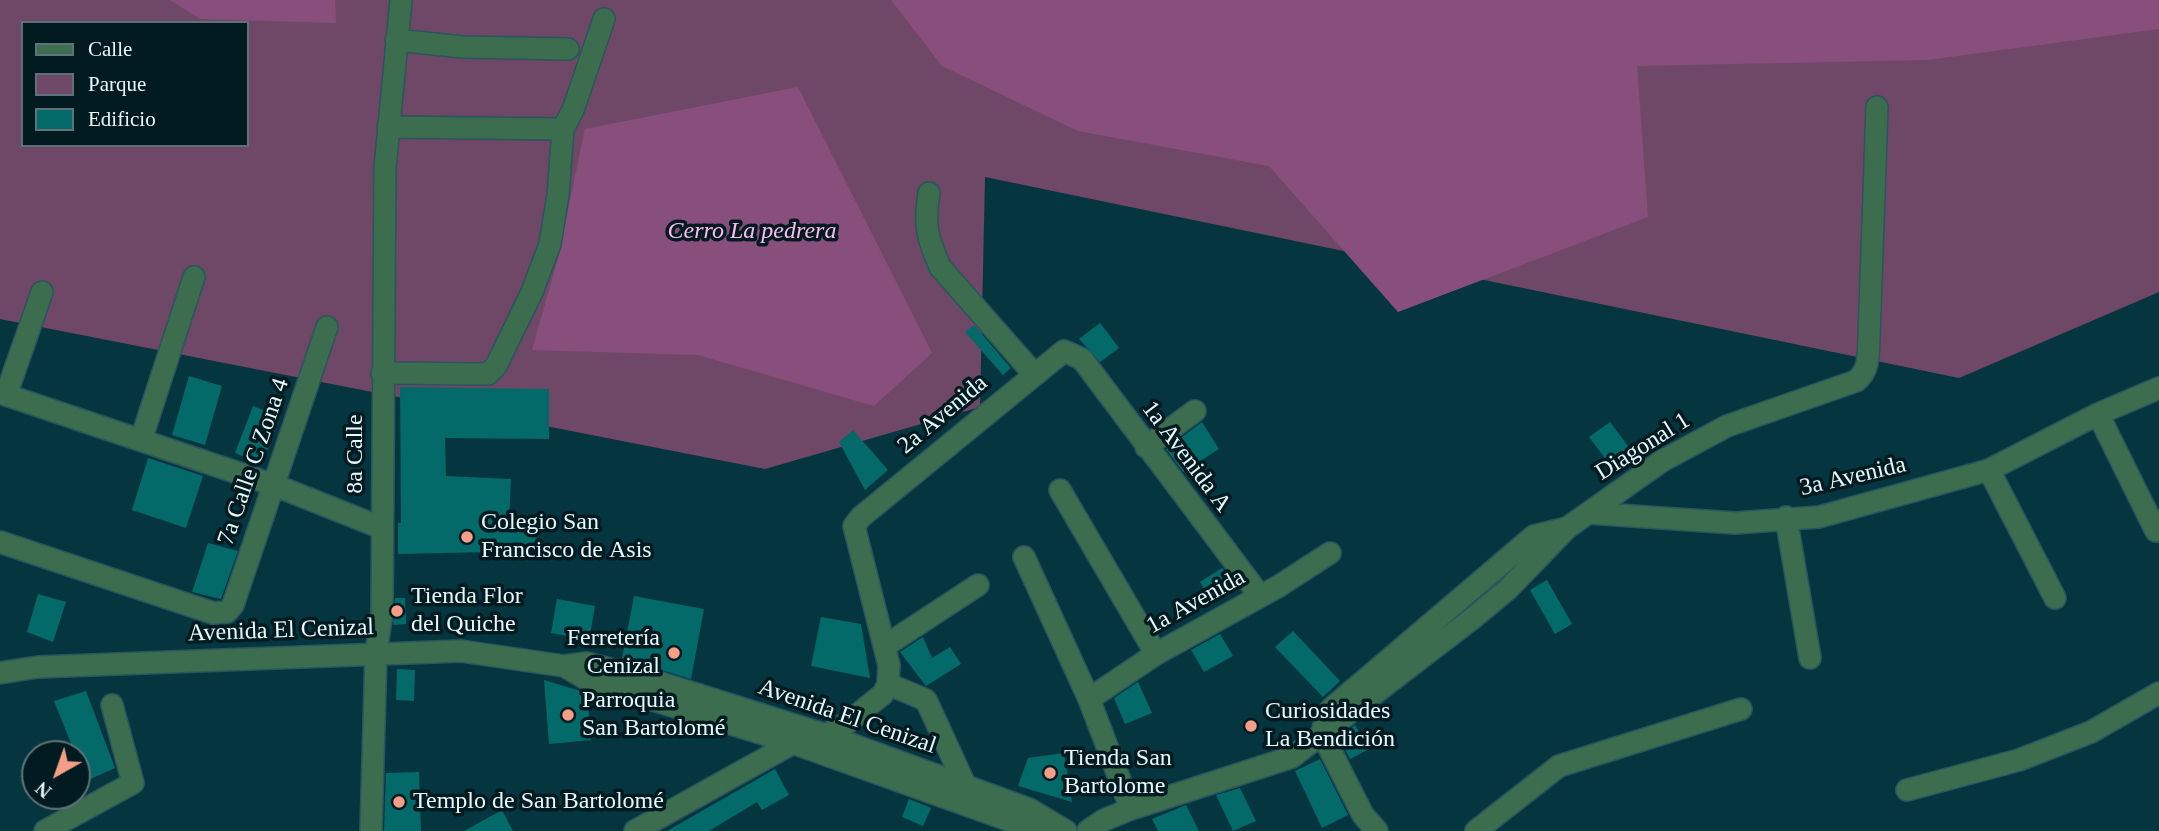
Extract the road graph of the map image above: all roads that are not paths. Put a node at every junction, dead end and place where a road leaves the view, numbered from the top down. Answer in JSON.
{"nodes":[{"id":1,"x":401,"y":0,"type":"edge"},
{"id":2,"x":604,"y":19,"type":"dead end"},
{"id":3,"x":396,"y":40,"type":"junction"},
{"id":4,"x":568,"y":49,"type":"dead end"},
{"id":5,"x":1877,"y":107,"type":"dead end"},
{"id":6,"x":388,"y":127,"type":"junction"},
{"id":7,"x":563,"y":129,"type":"junction"},
{"id":8,"x":929,"y":193,"type":"dead end"},
{"id":9,"x":194,"y":277,"type":"dead end"},
{"id":10,"x":42,"y":292,"type":"dead end"},
{"id":11,"x":327,"y":327,"type":"dead end"},
{"id":12,"x":1070,"y":351,"type":"joint"},
{"id":13,"x":382,"y":373,"type":"junction"},
{"id":14,"x":1034,"y":374,"type":"junction"},
{"id":15,"x":2159,"y":388,"type":"edge"},
{"id":16,"x":3,"y":394,"type":"edge"},
{"id":17,"x":1195,"y":411,"type":"dead end"},
{"id":18,"x":2098,"y":414,"type":"junction"},
{"id":19,"x":142,"y":440,"type":"junction"},
{"id":20,"x":1146,"y":447,"type":"junction"},
{"id":21,"x":1989,"y":470,"type":"junction"},
{"id":22,"x":274,"y":485,"type":"junction"},
{"id":23,"x":1060,"y":490,"type":"dead end"},
{"id":24,"x":1588,"y":513,"type":"junction"},
{"id":25,"x":1786,"y":517,"type":"junction"},
{"id":26,"x":382,"y":528,"type":"junction"},
{"id":27,"x":2156,"y":531,"type":"dead end"},
{"id":28,"x":0,"y":542,"type":"edge"},
{"id":29,"x":1330,"y":552,"type":"dead end"},
{"id":30,"x":1024,"y":557,"type":"dead end"},
{"id":31,"x":978,"y":585,"type":"dead end"},
{"id":32,"x":1260,"y":596,"type":"junction"},
{"id":33,"x":2055,"y":598,"type":"dead end"},
{"id":34,"x":885,"y":646,"type":"junction"},
{"id":35,"x":376,"y":653,"type":"junction"},
{"id":36,"x":1156,"y":654,"type":"junction"},
{"id":37,"x":1810,"y":658,"type":"dead end"},
{"id":38,"x":564,"y":666,"type":"junction"},
{"id":39,"x":0,"y":673,"type":"edge"},
{"id":40,"x":888,"y":684,"type":"junction"},
{"id":41,"x":2159,"y":693,"type":"edge"},
{"id":42,"x":1089,"y":699,"type":"junction"},
{"id":43,"x":112,"y":705,"type":"dead end"},
{"id":44,"x":1741,"y":709,"type":"dead end"},
{"id":45,"x":1322,"y":734,"type":"junction"},
{"id":46,"x":826,"y":736,"type":"junction"},
{"id":47,"x":793,"y":743,"type":"junction"},
{"id":48,"x":1907,"y":790,"type":"dead end"},
{"id":49,"x":963,"y":794,"type":"junction"},
{"id":50,"x":1131,"y":809,"type":"junction"},
{"id":51,"x":46,"y":831,"type":"edge"},
{"id":52,"x":371,"y":831,"type":"edge"},
{"id":53,"x":635,"y":831,"type":"edge"},
{"id":54,"x":1039,"y":831,"type":"edge"},
{"id":55,"x":1066,"y":831,"type":"edge"},
{"id":56,"x":1087,"y":831,"type":"edge"},
{"id":57,"x":1377,"y":831,"type":"edge"},
{"id":58,"x":1476,"y":831,"type":"edge"}],
"edges":[{"from":1,"to":3,"type":"street","name":"8a Calle"},
{"from":2,"to":7,"type":"street"},
{"from":3,"to":4,"type":"street"},
{"from":3,"to":6,"type":"street","name":"8a Calle"},
{"from":5,"to":24,"type":"street","name":"Diagonal 1"},
{"from":6,"to":7,"type":"street"},
{"from":6,"to":13,"type":"street","name":"8a Calle"},
{"from":7,"to":13,"type":"street"},
{"from":8,"to":14,"type":"street"},
{"from":9,"to":19,"type":"street"},
{"from":10,"to":16,"type":"street"},
{"from":11,"to":22,"type":"street","name":"7a Calle C Zona 4"},
{"from":12,"to":14,"type":"street","name":"2a Avenida"},
{"from":12,"to":20,"type":"street","name":"1a Avenida A"},
{"from":13,"to":26,"type":"street","name":"8a Calle"},
{"from":14,"to":34,"type":"street","name":"2a Avenida"},
{"from":15,"to":18,"type":"street","name":"3a Avenida"},
{"from":16,"to":19,"type":"street"},
{"from":17,"to":20,"type":"street"},
{"from":18,"to":21,"type":"street","name":"3a Avenida"},
{"from":18,"to":27,"type":"street"},
{"from":19,"to":22,"type":"street"},
{"from":20,"to":32,"type":"street","name":"1a Avenida A"},
{"from":21,"to":25,"type":"street","name":"3a Avenida"},
{"from":21,"to":33,"type":"street"},
{"from":22,"to":26,"type":"street"},
{"from":22,"to":28,"type":"street","name":"7a Calle C Zona 4"},
{"from":23,"to":36,"type":"street"},
{"from":24,"to":25,"type":"street","name":"3a Avenida"},
{"from":24,"to":45,"type":"street"},
{"from":25,"to":37,"type":"street"},
{"from":26,"to":35,"type":"street","name":"8a Calle"},
{"from":29,"to":32,"type":"street","name":"1a Avenida"},
{"from":30,"to":42,"type":"street"},
{"from":31,"to":34,"type":"street"},
{"from":32,"to":36,"type":"street","name":"1a Avenida"},
{"from":34,"to":40,"type":"street"},
{"from":35,"to":38,"type":"street","name":"Avenida El Cenizal"},
{"from":35,"to":39,"type":"street","name":"Avenida El Cenizal"},
{"from":35,"to":52,"type":"street","name":"8a Calle"},
{"from":36,"to":42,"type":"street","name":"1a Avenida"},
{"from":38,"to":46,"type":"street","name":"Avenida El Cenizal"},
{"from":38,"to":47,"type":"street","name":"Avenida El Cenizal"},
{"from":40,"to":46,"type":"street"},
{"from":40,"to":49,"type":"street"},
{"from":41,"to":48,"type":"street"},
{"from":42,"to":50,"type":"street"},
{"from":43,"to":51,"type":"street"},
{"from":44,"to":58,"type":"street"},
{"from":45,"to":50,"type":"street"},
{"from":45,"to":57,"type":"street"},
{"from":46,"to":47,"type":"street"},
{"from":46,"to":49,"type":"street","name":"Avenida El Cenizal"},
{"from":47,"to":49,"type":"street","name":"Avenida El Cenizal"},
{"from":47,"to":53,"type":"street"},
{"from":49,"to":54,"type":"street","name":"Avenida El Cenizal"},
{"from":49,"to":55,"type":"street","name":"Avenida El Cenizal"},
{"from":50,"to":56,"type":"street"}]}
